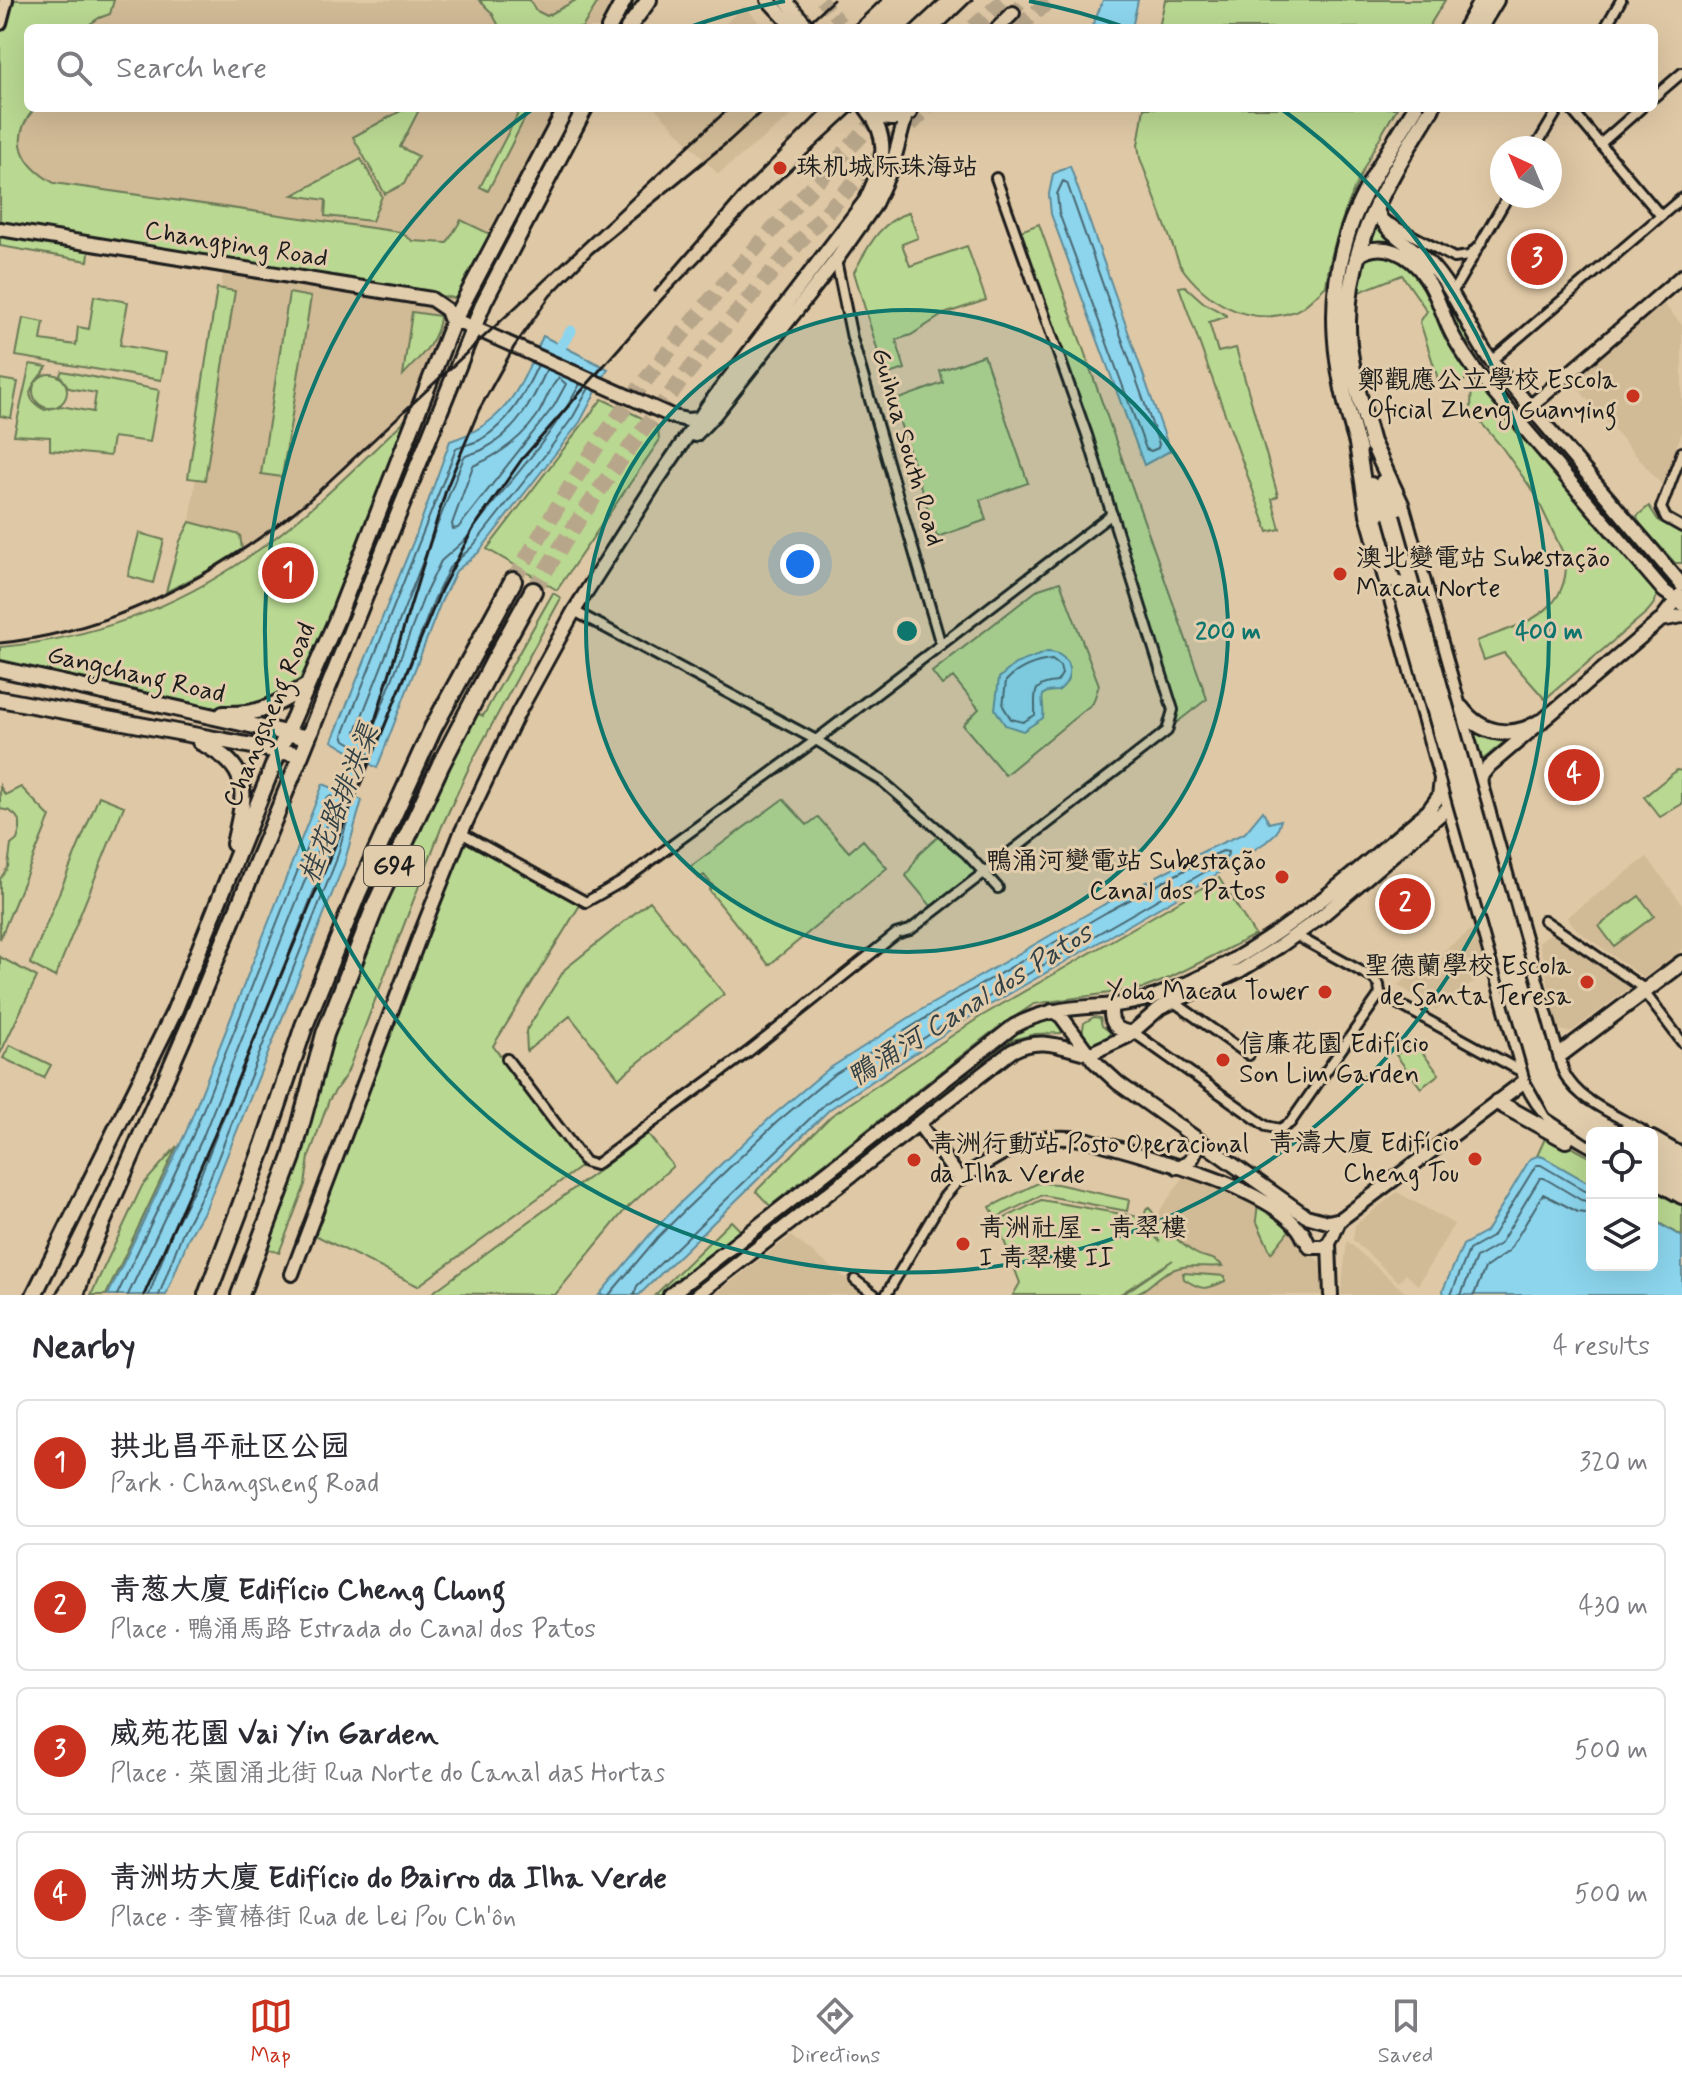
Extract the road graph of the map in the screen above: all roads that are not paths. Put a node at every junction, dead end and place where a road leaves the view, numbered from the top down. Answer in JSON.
{"nodes":[{"id":1,"x":6,"y":0,"type":"edge"},
{"id":2,"x":624,"y":0,"type":"edge"},
{"id":3,"x":649,"y":0,"type":"edge"},
{"id":4,"x":768,"y":0,"type":"edge"},
{"id":5,"x":785,"y":0,"type":"edge"},
{"id":6,"x":1473,"y":0,"type":"edge"},
{"id":7,"x":1482,"y":0,"type":"edge"},
{"id":8,"x":1496,"y":0,"type":"edge"},
{"id":9,"x":1621,"y":0,"type":"edge"},
{"id":10,"x":1013,"y":13,"type":"tunnel mouth"},
{"id":11,"x":0,"y":23,"type":"edge"},
{"id":12,"x":632,"y":23,"type":"edge"},
{"id":13,"x":611,"y":24,"type":"edge"},
{"id":14,"x":790,"y":24,"type":"edge"},
{"id":15,"x":806,"y":24,"type":"edge"},
{"id":16,"x":1002,"y":24,"type":"edge"},
{"id":17,"x":1458,"y":24,"type":"edge"},
{"id":18,"x":1468,"y":24,"type":"edge"},
{"id":19,"x":1481,"y":24,"type":"edge"},
{"id":20,"x":1607,"y":24,"type":"edge"},
{"id":21,"x":1682,"y":73,"type":"edge"},
{"id":22,"x":1658,"y":94,"type":"edge"},
{"id":23,"x":564,"y":112,"type":"edge"},
{"id":24,"x":583,"y":112,"type":"edge"},
{"id":25,"x":873,"y":112,"type":"edge"},
{"id":26,"x":884,"y":112,"type":"edge"},
{"id":27,"x":904,"y":112,"type":"edge"},
{"id":28,"x":910,"y":112,"type":"edge"},
{"id":29,"x":1413,"y":112,"type":"edge"},
{"id":30,"x":1430,"y":112,"type":"edge"},
{"id":31,"x":1557,"y":112,"type":"edge"},
{"id":32,"x":1573,"y":112,"type":"edge"},
{"id":33,"x":1636,"y":112,"type":"edge"},
{"id":34,"x":1542,"y":136,"type":"edge"},
{"id":35,"x":1600,"y":144,"type":"junction"},
{"id":36,"x":996,"y":178,"type":"dead end"},
{"id":37,"x":1682,"y":198,"type":"edge"},
{"id":38,"x":1501,"y":208,"type":"edge"},
{"id":39,"x":1377,"y":210,"type":"junction"},
{"id":40,"x":1661,"y":216,"type":"junction"},
{"id":41,"x":0,"y":229,"type":"edge"},
{"id":42,"x":834,"y":246,"type":"junction"},
{"id":43,"x":1478,"y":247,"type":"junction"},
{"id":44,"x":1356,"y":257,"type":"junction"},
{"id":45,"x":836,"y":260,"type":"junction"},
{"id":46,"x":1682,"y":276,"type":"edge"},
{"id":47,"x":472,"y":284,"type":"junction"},
{"id":48,"x":1452,"y":293,"type":"junction"},
{"id":49,"x":431,"y":299,"type":"junction"},
{"id":50,"x":481,"y":310,"type":"junction"},
{"id":51,"x":455,"y":318,"type":"junction"},
{"id":52,"x":470,"y":326,"type":"junction"},
{"id":53,"x":494,"y":337,"type":"junction"},
{"id":54,"x":1457,"y":344,"type":"junction"},
{"id":55,"x":1491,"y":361,"type":"junction"},
{"id":56,"x":1530,"y":407,"type":"junction"},
{"id":57,"x":674,"y":417,"type":"junction"},
{"id":58,"x":704,"y":421,"type":"junction"},
{"id":59,"x":1364,"y":442,"type":"junction"},
{"id":60,"x":680,"y":448,"type":"junction"},
{"id":61,"x":1682,"y":452,"type":"edge"},
{"id":62,"x":1575,"y":488,"type":"junction"},
{"id":63,"x":1620,"y":513,"type":"junction"},
{"id":64,"x":1112,"y":514,"type":"junction"},
{"id":65,"x":1387,"y":517,"type":"junction"},
{"id":66,"x":1607,"y":524,"type":"junction"},
{"id":67,"x":1682,"y":527,"type":"edge"},
{"id":68,"x":513,"y":581,"type":"tunnel mouth"},
{"id":69,"x":1682,"y":585,"type":"edge"},
{"id":70,"x":533,"y":591,"type":"tunnel mouth"},
{"id":71,"x":1680,"y":599,"type":"edge"},
{"id":72,"x":574,"y":611,"type":"junction"},
{"id":73,"x":1682,"y":616,"type":"edge"},
{"id":74,"x":1661,"y":620,"type":"junction"},
{"id":75,"x":1436,"y":627,"type":"junction"},
{"id":76,"x":941,"y":645,"type":"junction"},
{"id":77,"x":0,"y":669,"type":"edge"},
{"id":78,"x":1411,"y":669,"type":"junction"},
{"id":79,"x":307,"y":685,"type":"junction"},
{"id":80,"x":1452,"y":687,"type":"junction"},
{"id":81,"x":0,"y":699,"type":"edge"},
{"id":82,"x":191,"y":713,"type":"junction"},
{"id":83,"x":1540,"y":722,"type":"junction"},
{"id":84,"x":1426,"y":723,"type":"junction"},
{"id":85,"x":286,"y":734,"type":"junction"},
{"id":86,"x":185,"y":735,"type":"junction"},
{"id":87,"x":308,"y":738,"type":"junction"},
{"id":88,"x":816,"y":740,"type":"junction"},
{"id":89,"x":279,"y":751,"type":"junction"},
{"id":90,"x":301,"y":755,"type":"junction"},
{"id":91,"x":1472,"y":759,"type":"junction"},
{"id":92,"x":1441,"y":775,"type":"junction"},
{"id":93,"x":1480,"y":786,"type":"junction"},
{"id":94,"x":1450,"y":807,"type":"junction"},
{"id":95,"x":461,"y":833,"type":"junction"},
{"id":96,"x":1502,"y":865,"type":"junction"},
{"id":97,"x":985,"y":873,"type":"junction"},
{"id":98,"x":998,"y":888,"type":"dead end"},
{"id":99,"x":223,"y":890,"type":"junction"},
{"id":100,"x":1477,"y":906,"type":"junction"},
{"id":101,"x":1517,"y":918,"type":"junction"},
{"id":102,"x":1544,"y":920,"type":"dead end"},
{"id":103,"x":1295,"y":935,"type":"junction"},
{"id":104,"x":1493,"y":960,"type":"junction"},
{"id":105,"x":1682,"y":963,"type":"edge"},
{"id":106,"x":1645,"y":991,"type":"junction"},
{"id":107,"x":1380,"y":994,"type":"junction"},
{"id":108,"x":1174,"y":1002,"type":"junction"},
{"id":109,"x":1112,"y":1006,"type":"junction"},
{"id":110,"x":1052,"y":1011,"type":"junction"},
{"id":111,"x":1063,"y":1019,"type":"junction"},
{"id":112,"x":1130,"y":1034,"type":"junction"},
{"id":113,"x":1516,"y":1042,"type":"junction"},
{"id":114,"x":1682,"y":1042,"type":"edge"},
{"id":115,"x":1057,"y":1043,"type":"junction"},
{"id":116,"x":1089,"y":1054,"type":"junction"},
{"id":117,"x":1249,"y":1055,"type":"dead end"},
{"id":118,"x":1556,"y":1058,"type":"junction"},
{"id":119,"x":507,"y":1059,"type":"dead end"},
{"id":120,"x":1102,"y":1070,"type":"junction"},
{"id":121,"x":1525,"y":1077,"type":"junction"},
{"id":122,"x":1497,"y":1102,"type":"junction"},
{"id":123,"x":1604,"y":1112,"type":"junction"},
{"id":124,"x":918,"y":1123,"type":"junction"},
{"id":125,"x":1608,"y":1127,"type":"edge"},
{"id":126,"x":1630,"y":1127,"type":"edge"},
{"id":127,"x":1190,"y":1134,"type":"junction"},
{"id":128,"x":1586,"y":1138,"type":"edge"},
{"id":129,"x":1586,"y":1139,"type":"edge"},
{"id":130,"x":1586,"y":1140,"type":"edge"},
{"id":131,"x":1658,"y":1142,"type":"edge"},
{"id":132,"x":1586,"y":1146,"type":"edge"},
{"id":133,"x":1658,"y":1155,"type":"edge"},
{"id":134,"x":1682,"y":1156,"type":"edge"},
{"id":135,"x":1177,"y":1167,"type":"junction"},
{"id":136,"x":1658,"y":1169,"type":"edge"},
{"id":137,"x":1682,"y":1169,"type":"edge"},
{"id":138,"x":960,"y":1179,"type":"junction"},
{"id":139,"x":1658,"y":1182,"type":"edge"},
{"id":140,"x":1682,"y":1183,"type":"edge"},
{"id":141,"x":1682,"y":1196,"type":"edge"},
{"id":142,"x":1341,"y":1219,"type":"junction"},
{"id":143,"x":1320,"y":1220,"type":"junction"},
{"id":144,"x":231,"y":1231,"type":"junction"},
{"id":145,"x":1304,"y":1239,"type":"junction"},
{"id":146,"x":1331,"y":1240,"type":"junction"},
{"id":147,"x":1315,"y":1249,"type":"junction"},
{"id":148,"x":85,"y":1263,"type":"junction"},
{"id":149,"x":1332,"y":1273,"type":"junction"},
{"id":150,"x":292,"y":1274,"type":"dead end"},
{"id":151,"x":855,"y":1280,"type":"dead end"},
{"id":152,"x":700,"y":1294,"type":"edge"},
{"id":153,"x":34,"y":1295,"type":"edge"},
{"id":154,"x":65,"y":1295,"type":"edge"},
{"id":155,"x":75,"y":1295,"type":"edge"},
{"id":156,"x":198,"y":1295,"type":"edge"},
{"id":157,"x":207,"y":1295,"type":"edge"},
{"id":158,"x":240,"y":1295,"type":"edge"},
{"id":159,"x":670,"y":1295,"type":"edge"},
{"id":160,"x":875,"y":1295,"type":"edge"},
{"id":161,"x":886,"y":1295,"type":"edge"},
{"id":162,"x":1331,"y":1295,"type":"edge"}],
"edges":[{"from":1,"to":11,"type":"main road"},
{"from":2,"to":13,"type":"main road"},
{"from":3,"to":12,"type":"main road"},
{"from":4,"to":14,"type":"main road"},
{"from":5,"to":15,"type":"main road"},
{"from":6,"to":17,"type":"main road"},
{"from":7,"to":18,"type":"main road"},
{"from":8,"to":19,"type":"main road"},
{"from":9,"to":20,"type":"street"},
{"from":10,"to":16,"type":"main road"},
{"from":21,"to":22,"type":"street"},
{"from":23,"to":47,"type":"main road","name":"Changsheng Road"},
{"from":24,"to":50,"type":"main road","name":"Changsheng Road"},
{"from":25,"to":42,"type":"main road"},
{"from":26,"to":27,"type":"main road"},
{"from":28,"to":45,"type":"main road"},
{"from":29,"to":59,"type":"main road"},
{"from":30,"to":39,"type":"main road"},
{"from":31,"to":34,"type":"street"},
{"from":32,"to":35,"type":"street"},
{"from":33,"to":35,"type":"street"},
{"from":35,"to":40,"type":"street"},
{"from":36,"to":64,"type":"street"},
{"from":37,"to":40,"type":"street"},
{"from":38,"to":43,"type":"street"},
{"from":39,"to":43,"type":"street"},
{"from":39,"to":44,"type":"main road"},
{"from":39,"to":48,"type":"main road"},
{"from":40,"to":55,"type":"street"},
{"from":41,"to":49,"type":"main road","name":"Changping Road"},
{"from":42,"to":45,"type":"street","name":"Guihua South Road"},
{"from":42,"to":58,"type":"main road"},
{"from":43,"to":48,"type":"street"},
{"from":44,"to":54,"type":"main road"},
{"from":44,"to":59,"type":"main road"},
{"from":45,"to":58,"type":"main road"},
{"from":45,"to":76,"type":"street","name":"Guihua South Road"},
{"from":46,"to":56,"type":"main road"},
{"from":47,"to":49,"type":"main road"},
{"from":47,"to":51,"type":"main road","name":"Changsheng Road"},
{"from":48,"to":55,"type":"main road"},
{"from":49,"to":51,"type":"main road"},
{"from":50,"to":52,"type":"main road","name":"Changsheng Road"},
{"from":50,"to":53,"type":"main road"},
{"from":51,"to":52,"type":"main road"},
{"from":51,"to":79,"type":"main road","name":"Changsheng Road"},
{"from":52,"to":53,"type":"main road"},
{"from":52,"to":87,"type":"main road","name":"Changsheng Road"},
{"from":53,"to":57,"type":"main road"},
{"from":54,"to":55,"type":"main road"},
{"from":54,"to":62,"type":"main road"},
{"from":55,"to":56,"type":"main road"},
{"from":56,"to":62,"type":"main road"},
{"from":56,"to":63,"type":"main road"},
{"from":57,"to":58,"type":"main road"},
{"from":57,"to":60,"type":"main road"},
{"from":58,"to":60,"type":"main road"},
{"from":59,"to":65,"type":"main road"},
{"from":59,"to":75,"type":"main road"},
{"from":59,"to":78,"type":"main road"},
{"from":60,"to":72,"type":"main road"},
{"from":61,"to":67,"type":"street"},
{"from":62,"to":66,"type":"main road"},
{"from":63,"to":66,"type":"main road"},
{"from":63,"to":69,"type":"main road"},
{"from":64,"to":76,"type":"street"},
{"from":64,"to":97,"type":"street"},
{"from":65,"to":125,"type":"main road","bridge":true},
{"from":65,"to":128,"type":"main road","bridge":true},
{"from":66,"to":71,"type":"main road"},
{"from":68,"to":144,"type":"highway","number":"G94"},
{"from":70,"to":158,"type":"highway","number":"G94"},
{"from":71,"to":74,"type":"main road"},
{"from":72,"to":88,"type":"street"},
{"from":72,"to":95,"type":"main road"},
{"from":73,"to":74,"type":"main road"},
{"from":74,"to":83,"type":"main road"},
{"from":75,"to":78,"type":"main road"},
{"from":75,"to":80,"type":"main road"},
{"from":76,"to":88,"type":"street"},
{"from":77,"to":82,"type":"main road","name":"Gangchang Road"},
{"from":78,"to":84,"type":"main road"},
{"from":79,"to":82,"type":"main road"},
{"from":79,"to":85,"type":"main road","name":"Changsheng Road"},
{"from":80,"to":83,"type":"main road"},
{"from":80,"to":84,"type":"main road"},
{"from":80,"to":91,"type":"main road"},
{"from":81,"to":86,"type":"main road","name":"Gangchang Road"},
{"from":82,"to":85,"type":"main road","name":"Gangchang Road"},
{"from":83,"to":93,"type":"main road"},
{"from":84,"to":92,"type":"main road"},
{"from":85,"to":87,"type":"main road","name":"Gangchang Road"},
{"from":85,"to":89,"type":"main road","name":"Changsheng Road"},
{"from":86,"to":89,"type":"main road","name":"Gangchang Road"},
{"from":86,"to":99,"type":"main road"},
{"from":87,"to":90,"type":"main road","name":"Changsheng Road"},
{"from":88,"to":95,"type":"street"},
{"from":88,"to":97,"type":"street"},
{"from":89,"to":90,"type":"main road","name":"Gangchang Road"},
{"from":89,"to":99,"type":"main road","name":"Changsheng Road"},
{"from":90,"to":148,"type":"main road","name":"Changsheng Road"},
{"from":91,"to":93,"type":"main road"},
{"from":91,"to":94,"type":"main road"},
{"from":92,"to":94,"type":"main road"},
{"from":92,"to":109,"type":"main road"},
{"from":93,"to":96,"type":"main road"},
{"from":94,"to":100,"type":"main road"},
{"from":94,"to":103,"type":"main road"},
{"from":95,"to":150,"type":"main road"},
{"from":96,"to":100,"type":"main road"},
{"from":96,"to":101,"type":"main road"},
{"from":97,"to":98,"type":"street"},
{"from":97,"to":119,"type":"street"},
{"from":99,"to":153,"type":"main road","name":"Changsheng Road"},
{"from":100,"to":104,"type":"main road"},
{"from":101,"to":104,"type":"main road"},
{"from":101,"to":118,"type":"main road"},
{"from":102,"to":106,"type":"street"},
{"from":103,"to":107,"type":"street"},
{"from":103,"to":108,"type":"main road"},
{"from":104,"to":113,"type":"main road"},
{"from":105,"to":106,"type":"main road"},
{"from":106,"to":114,"type":"street"},
{"from":106,"to":118,"type":"main road"},
{"from":107,"to":112,"type":"street"},
{"from":107,"to":121,"type":"street"},
{"from":108,"to":112,"type":"main road"},
{"from":108,"to":117,"type":"street"},
{"from":109,"to":110,"type":"main road"},
{"from":109,"to":112,"type":"main road"},
{"from":110,"to":111,"type":"main road"},
{"from":110,"to":159,"type":"main road"},
{"from":111,"to":115,"type":"main road"},
{"from":111,"to":116,"type":"main road"},
{"from":112,"to":116,"type":"main road"},
{"from":112,"to":120,"type":"main road"},
{"from":113,"to":118,"type":"main road"},
{"from":113,"to":121,"type":"main road"},
{"from":115,"to":116,"type":"main road"},
{"from":115,"to":124,"type":"main road"},
{"from":116,"to":120,"type":"main road"},
{"from":118,"to":121,"type":"main road"},
{"from":118,"to":123,"type":"main road"},
{"from":120,"to":127,"type":"main road"},
{"from":121,"to":122,"type":"main road"},
{"from":121,"to":130,"type":"main road"},
{"from":122,"to":132,"type":"main road"},
{"from":122,"to":142,"type":"main road"},
{"from":123,"to":126,"type":"main road"},
{"from":123,"to":129,"type":"main road"},
{"from":124,"to":138,"type":"main road"},
{"from":124,"to":152,"type":"main road"},
{"from":127,"to":135,"type":"main road"},
{"from":127,"to":143,"type":"main road"},
{"from":131,"to":134,"type":"main road"},
{"from":133,"to":137,"type":"main road"},
{"from":135,"to":138,"type":"main road"},
{"from":135,"to":145,"type":"main road"},
{"from":136,"to":140,"type":"main road"},
{"from":138,"to":161,"type":"street"},
{"from":139,"to":141,"type":"main road"},
{"from":142,"to":143,"type":"main road"},
{"from":142,"to":146,"type":"main road"},
{"from":143,"to":145,"type":"main road"},
{"from":143,"to":146,"type":"main road"},
{"from":144,"to":156,"type":"highway"},
{"from":144,"to":157,"type":"highway","number":"G94"},
{"from":145,"to":147,"type":"main road"},
{"from":146,"to":147,"type":"main road"},
{"from":146,"to":149,"type":"main road"},
{"from":147,"to":149,"type":"main road"},
{"from":148,"to":154,"type":"main road","name":"Changsheng Road"},
{"from":148,"to":155,"type":"highway"},
{"from":149,"to":162,"type":"main road"},
{"from":151,"to":160,"type":"street"}]}
